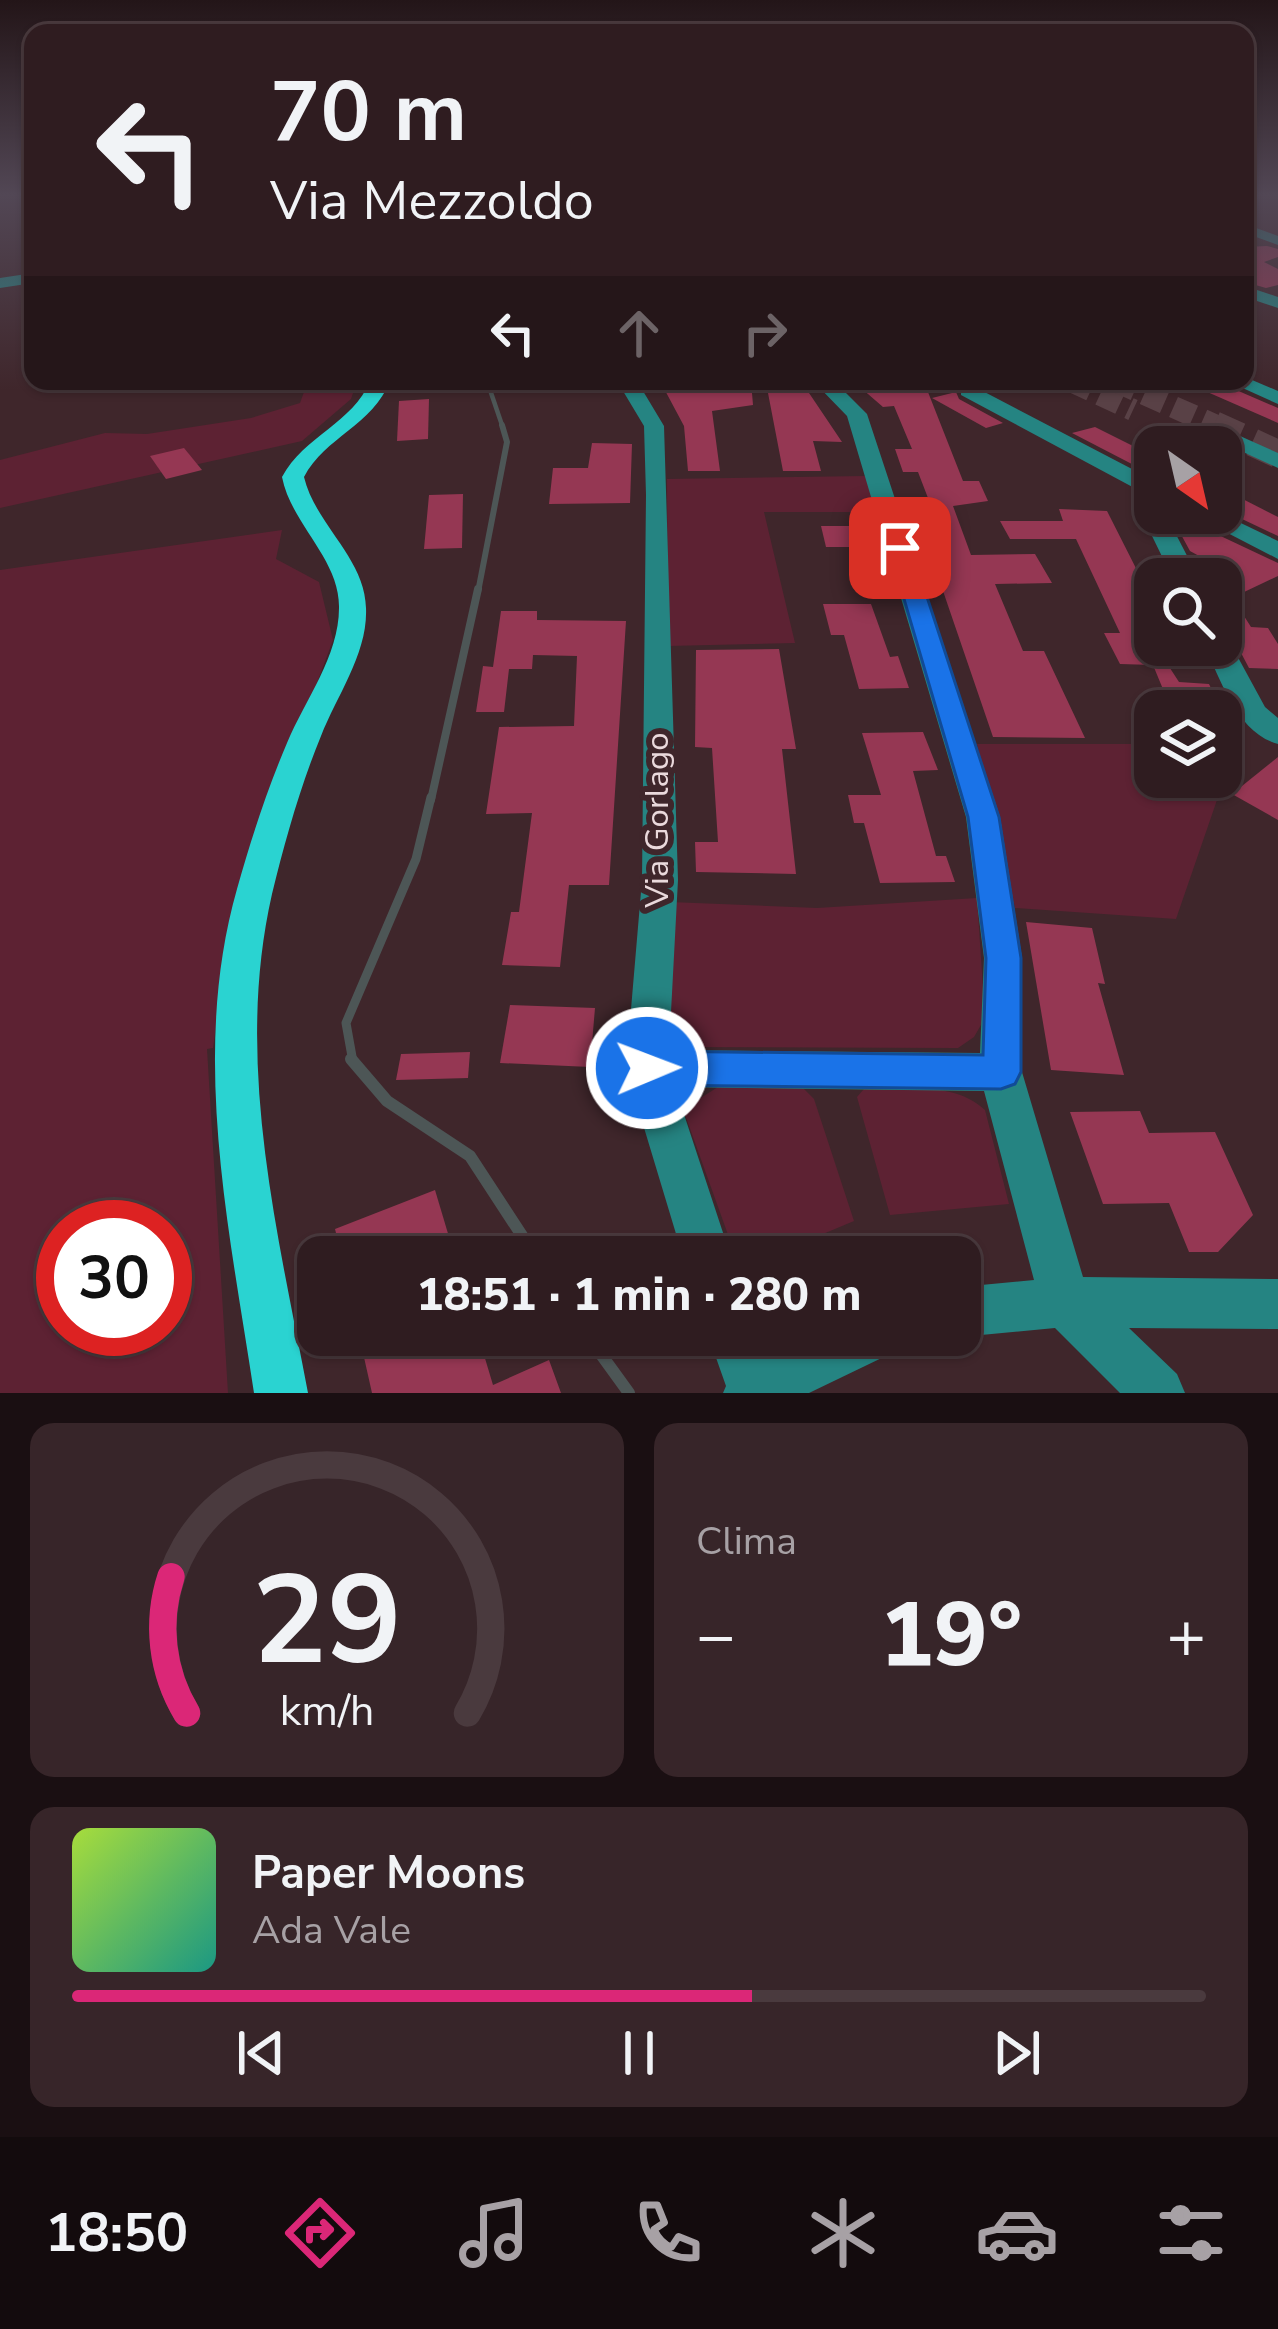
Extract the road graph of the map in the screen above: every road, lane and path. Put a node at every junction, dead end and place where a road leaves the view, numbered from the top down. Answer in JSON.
{"nodes":[{"id":1,"x":376,"y":390,"type":"edge"},
{"id":2,"x":632,"y":390,"type":"edge"},
{"id":3,"x":832,"y":390,"type":"edge"},
{"id":4,"x":968,"y":391,"type":"dead end"},
{"id":5,"x":1242,"y":444,"type":"tunnel mouth"},
{"id":6,"x":1278,"y":460,"type":"edge"},
{"id":7,"x":1134,"y":479,"type":"edge"},
{"id":8,"x":1242,"y":533,"type":"edge"},
{"id":9,"x":1278,"y":551,"type":"edge"},
{"id":10,"x":1230,"y":666,"type":"edge"},
{"id":11,"x":1278,"y":734,"type":"edge"},
{"id":12,"x":647,"y":1068,"type":"junction"},
{"id":13,"x":1001,"y":1072,"type":"junction"},
{"id":14,"x":700,"y":1236,"type":"edge"},
{"id":15,"x":1065,"y":1302,"type":"junction"},
{"id":16,"x":1278,"y":1304,"type":"edge"},
{"id":17,"x":981,"y":1310,"type":"edge"},
{"id":18,"x":741,"y":1356,"type":"edge"},
{"id":19,"x":829,"y":1356,"type":"edge"},
{"id":20,"x":752,"y":1392,"type":"edge"},
{"id":21,"x":281,"y":1393,"type":"edge"},
{"id":22,"x":1158,"y":1393,"type":"edge"}],
"edges":[{"from":1,"to":21,"type":"main road"},
{"from":2,"to":12,"type":"street","name":"Via Gorlago"},
{"from":3,"to":13,"type":"street"},
{"from":4,"to":7,"type":"street"},
{"from":5,"to":6,"type":"street"},
{"from":8,"to":9,"type":"street"},
{"from":10,"to":11,"type":"street"},
{"from":12,"to":13,"type":"street"},
{"from":12,"to":14,"type":"street","name":"Via Gorlago"},
{"from":13,"to":15,"type":"street"},
{"from":15,"to":16,"type":"street"},
{"from":15,"to":17,"type":"street"},
{"from":15,"to":22,"type":"street"},
{"from":18,"to":20,"type":"street"},
{"from":19,"to":20,"type":"street"}]}
